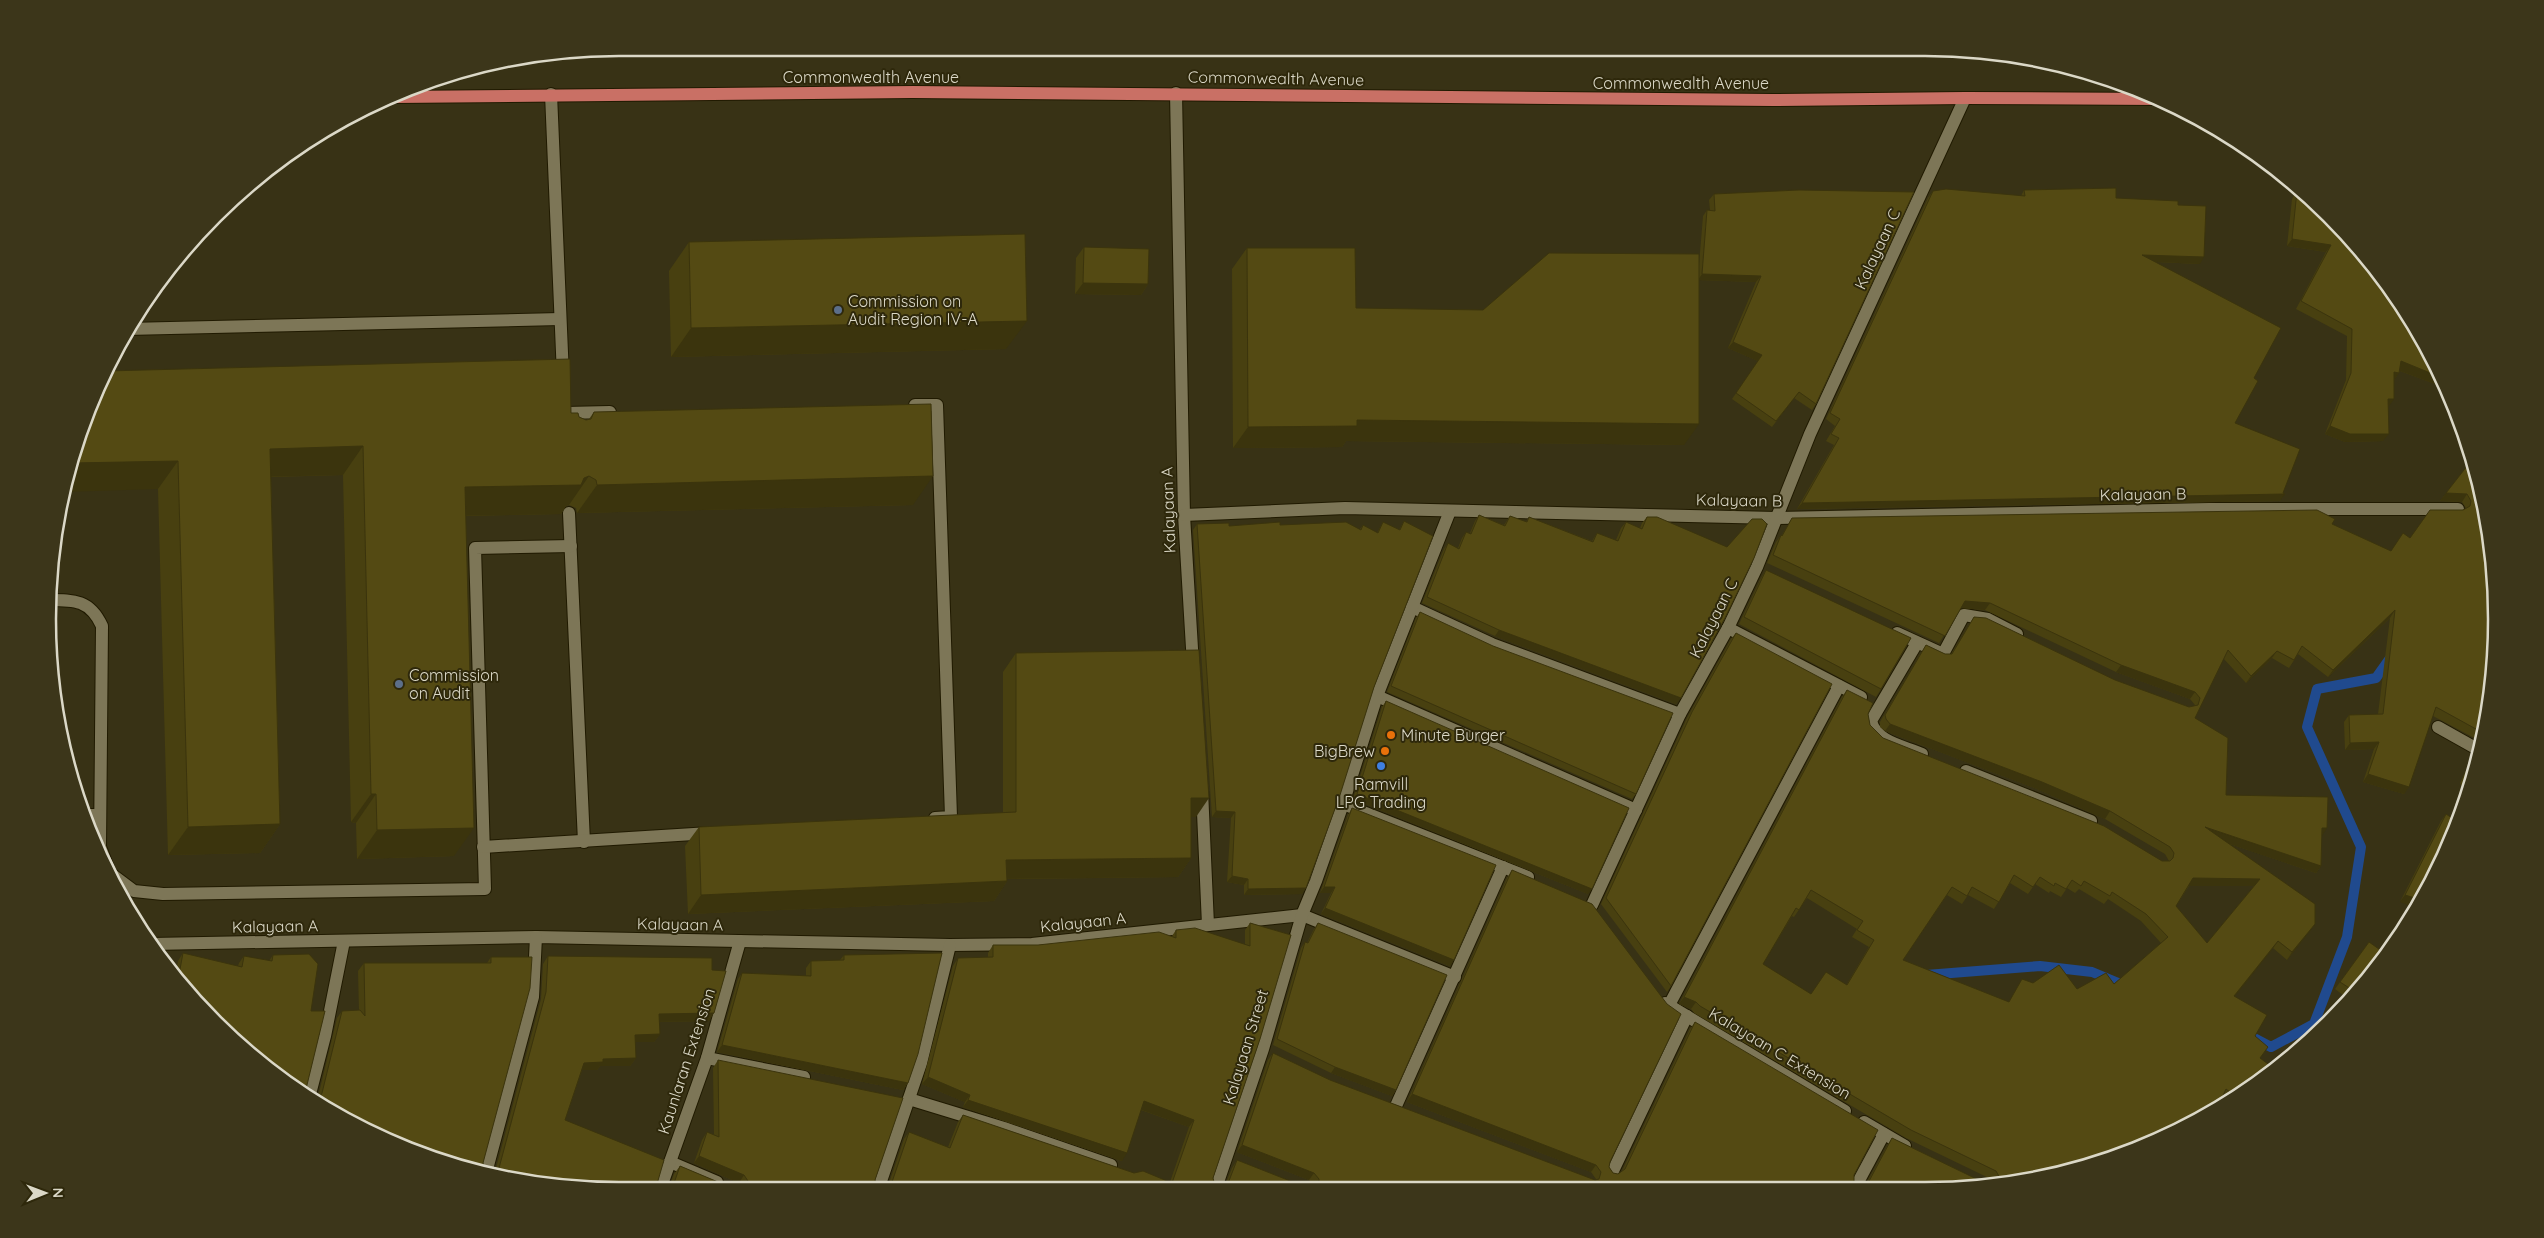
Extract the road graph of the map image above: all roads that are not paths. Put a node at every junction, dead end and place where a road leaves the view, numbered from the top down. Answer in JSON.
{"nodes":[{"id":1,"x":1176,"y":93,"type":"junction"},
{"id":2,"x":550,"y":94,"type":"junction"},
{"id":3,"x":410,"y":97,"type":"edge"},
{"id":4,"x":1965,"y":98,"type":"junction"},
{"id":5,"x":2140,"y":99,"type":"edge"},
{"id":6,"x":560,"y":319,"type":"junction"},
{"id":7,"x":137,"y":329,"type":"edge"},
{"id":8,"x":564,"y":385,"type":"edge"},
{"id":9,"x":898,"y":406,"type":"edge"},
{"id":10,"x":624,"y":412,"type":"edge"},
{"id":11,"x":565,"y":413,"type":"edge"},
{"id":12,"x":2458,"y":509,"type":"edge"},
{"id":13,"x":1450,"y":511,"type":"junction"},
{"id":14,"x":569,"y":513,"type":"edge"},
{"id":15,"x":1184,"y":515,"type":"junction"},
{"id":16,"x":1776,"y":518,"type":"junction"},
{"id":17,"x":571,"y":546,"type":"junction"},
{"id":18,"x":57,"y":600,"type":"edge"},
{"id":19,"x":1412,"y":608,"type":"junction"},
{"id":20,"x":1881,"y":626,"type":"edge"},
{"id":21,"x":1728,"y":628,"type":"junction"},
{"id":22,"x":2030,"y":641,"type":"edge"},
{"id":23,"x":1917,"y":643,"type":"junction"},
{"id":24,"x":1194,"y":682,"type":"edge"},
{"id":25,"x":1839,"y":686,"type":"junction"},
{"id":26,"x":1377,"y":696,"type":"junction"},
{"id":27,"x":1878,"y":707,"type":"junction"},
{"id":28,"x":1680,"y":714,"type":"junction"},
{"id":29,"x":2438,"y":727,"type":"dead end"},
{"id":30,"x":2473,"y":746,"type":"edge"},
{"id":31,"x":1932,"y":758,"type":"edge"},
{"id":32,"x":1950,"y":766,"type":"edge"},
{"id":33,"x":1201,"y":780,"type":"edge"},
{"id":34,"x":1343,"y":804,"type":"junction"},
{"id":35,"x":1636,"y":810,"type":"junction"},
{"id":36,"x":92,"y":815,"type":"edge"},
{"id":37,"x":98,"y":815,"type":"junction"},
{"id":38,"x":921,"y":819,"type":"edge"},
{"id":39,"x":2102,"y":826,"type":"edge"},
{"id":40,"x":723,"y":833,"type":"edge"},
{"id":41,"x":99,"y":834,"type":"edge"},
{"id":42,"x":584,"y":842,"type":"junction"},
{"id":43,"x":483,"y":847,"type":"junction"},
{"id":44,"x":1503,"y":867,"type":"junction"},
{"id":45,"x":122,"y":882,"type":"edge"},
{"id":46,"x":1539,"y":882,"type":"edge"},
{"id":47,"x":1591,"y":906,"type":"edge"},
{"id":48,"x":1302,"y":915,"type":"junction"},
{"id":49,"x":1208,"y":925,"type":"junction"},
{"id":50,"x":536,"y":937,"type":"junction"},
{"id":51,"x":740,"y":941,"type":"junction"},
{"id":52,"x":344,"y":942,"type":"junction"},
{"id":53,"x":160,"y":944,"type":"edge"},
{"id":54,"x":950,"y":945,"type":"junction"},
{"id":55,"x":1455,"y":976,"type":"junction"},
{"id":56,"x":1656,"y":991,"type":"edge"},
{"id":57,"x":1668,"y":1007,"type":"junction"},
{"id":58,"x":1687,"y":1016,"type":"junction"},
{"id":59,"x":707,"y":1058,"type":"junction"},
{"id":60,"x":813,"y":1079,"type":"edge"},
{"id":61,"x":311,"y":1090,"type":"edge"},
{"id":62,"x":904,"y":1098,"type":"junction"},
{"id":63,"x":1410,"y":1112,"type":"edge"},
{"id":64,"x":1884,"y":1134,"type":"junction"},
{"id":65,"x":1919,"y":1153,"type":"edge"},
{"id":66,"x":670,"y":1162,"type":"junction"},
{"id":67,"x":488,"y":1166,"type":"edge"},
{"id":68,"x":1123,"y":1170,"type":"edge"},
{"id":69,"x":1612,"y":1173,"type":"edge"},
{"id":70,"x":663,"y":1182,"type":"edge"},
{"id":71,"x":718,"y":1182,"type":"edge"},
{"id":72,"x":883,"y":1182,"type":"edge"},
{"id":73,"x":1219,"y":1182,"type":"edge"},
{"id":74,"x":1858,"y":1182,"type":"edge"}],
"edges":[{"from":1,"to":2,"type":"main road","name":"Commonwealth Avenue"},
{"from":1,"to":4,"type":"main road","name":"Commonwealth Avenue"},
{"from":1,"to":15,"type":"street","name":"Kalayaan A"},
{"from":2,"to":3,"type":"main road","name":"Commonwealth Avenue"},
{"from":2,"to":6,"type":"street"},
{"from":4,"to":5,"type":"main road","name":"Commonwealth Avenue"},
{"from":4,"to":16,"type":"street","name":"Kalayaan C"},
{"from":6,"to":7,"type":"street"},
{"from":6,"to":8,"type":"street"},
{"from":9,"to":38,"type":"street"},
{"from":10,"to":11,"type":"street"},
{"from":12,"to":16,"type":"street","name":"Kalayaan B"},
{"from":13,"to":15,"type":"street","name":"Kalayaan B"},
{"from":13,"to":16,"type":"street","name":"Kalayaan B"},
{"from":13,"to":19,"type":"street"},
{"from":14,"to":17,"type":"street"},
{"from":15,"to":24,"type":"street","name":"Kalayaan A"},
{"from":16,"to":21,"type":"street","name":"Kalayaan C"},
{"from":17,"to":42,"type":"street"},
{"from":17,"to":43,"type":"street"},
{"from":18,"to":37,"type":"street"},
{"from":19,"to":26,"type":"street"},
{"from":19,"to":28,"type":"street"},
{"from":20,"to":23,"type":"street"},
{"from":21,"to":25,"type":"street"},
{"from":21,"to":28,"type":"street","name":"Kalayaan C"},
{"from":22,"to":23,"type":"street"},
{"from":23,"to":27,"type":"street"},
{"from":25,"to":27,"type":"street"},
{"from":25,"to":57,"type":"street"},
{"from":26,"to":34,"type":"street"},
{"from":26,"to":35,"type":"street"},
{"from":27,"to":31,"type":"street"},
{"from":28,"to":35,"type":"street","name":"Kalayaan C"},
{"from":29,"to":30,"type":"street"},
{"from":32,"to":39,"type":"street"},
{"from":33,"to":49,"type":"street"},
{"from":34,"to":44,"type":"street"},
{"from":34,"to":48,"type":"street"},
{"from":35,"to":47,"type":"street","name":"Kalayaan C"},
{"from":36,"to":37,"type":"street"},
{"from":37,"to":41,"type":"street"},
{"from":40,"to":42,"type":"street"},
{"from":42,"to":43,"type":"street"},
{"from":43,"to":45,"type":"street"},
{"from":44,"to":46,"type":"street"},
{"from":44,"to":55,"type":"street"},
{"from":48,"to":49,"type":"street","name":"Kalayaan A"},
{"from":48,"to":55,"type":"street"},
{"from":48,"to":73,"type":"street","name":"Kalayaan Street"},
{"from":49,"to":54,"type":"street","name":"Kalayaan A"},
{"from":50,"to":51,"type":"street","name":"Kalayaan A"},
{"from":50,"to":52,"type":"street","name":"Kalayaan A"},
{"from":50,"to":67,"type":"street"},
{"from":51,"to":54,"type":"street","name":"Kalayaan A"},
{"from":51,"to":59,"type":"street","name":"Kaunlaran Extension"},
{"from":52,"to":53,"type":"street","name":"Kalayaan A"},
{"from":52,"to":61,"type":"street"},
{"from":54,"to":62,"type":"street"},
{"from":55,"to":63,"type":"street"},
{"from":56,"to":57,"type":"street","name":"Kalayaan C Extension"},
{"from":57,"to":58,"type":"street","name":"Kalayaan C Extension"},
{"from":58,"to":64,"type":"street","name":"Kalayaan C Extension"},
{"from":58,"to":69,"type":"street"},
{"from":59,"to":60,"type":"street"},
{"from":59,"to":66,"type":"street","name":"Kaunlaran Extension"},
{"from":62,"to":68,"type":"street"},
{"from":62,"to":72,"type":"street"},
{"from":64,"to":65,"type":"street","name":"Kalayaan C Extension"},
{"from":64,"to":74,"type":"street"},
{"from":66,"to":70,"type":"street","name":"Kaunlaran Extension"},
{"from":66,"to":71,"type":"street"}]}
